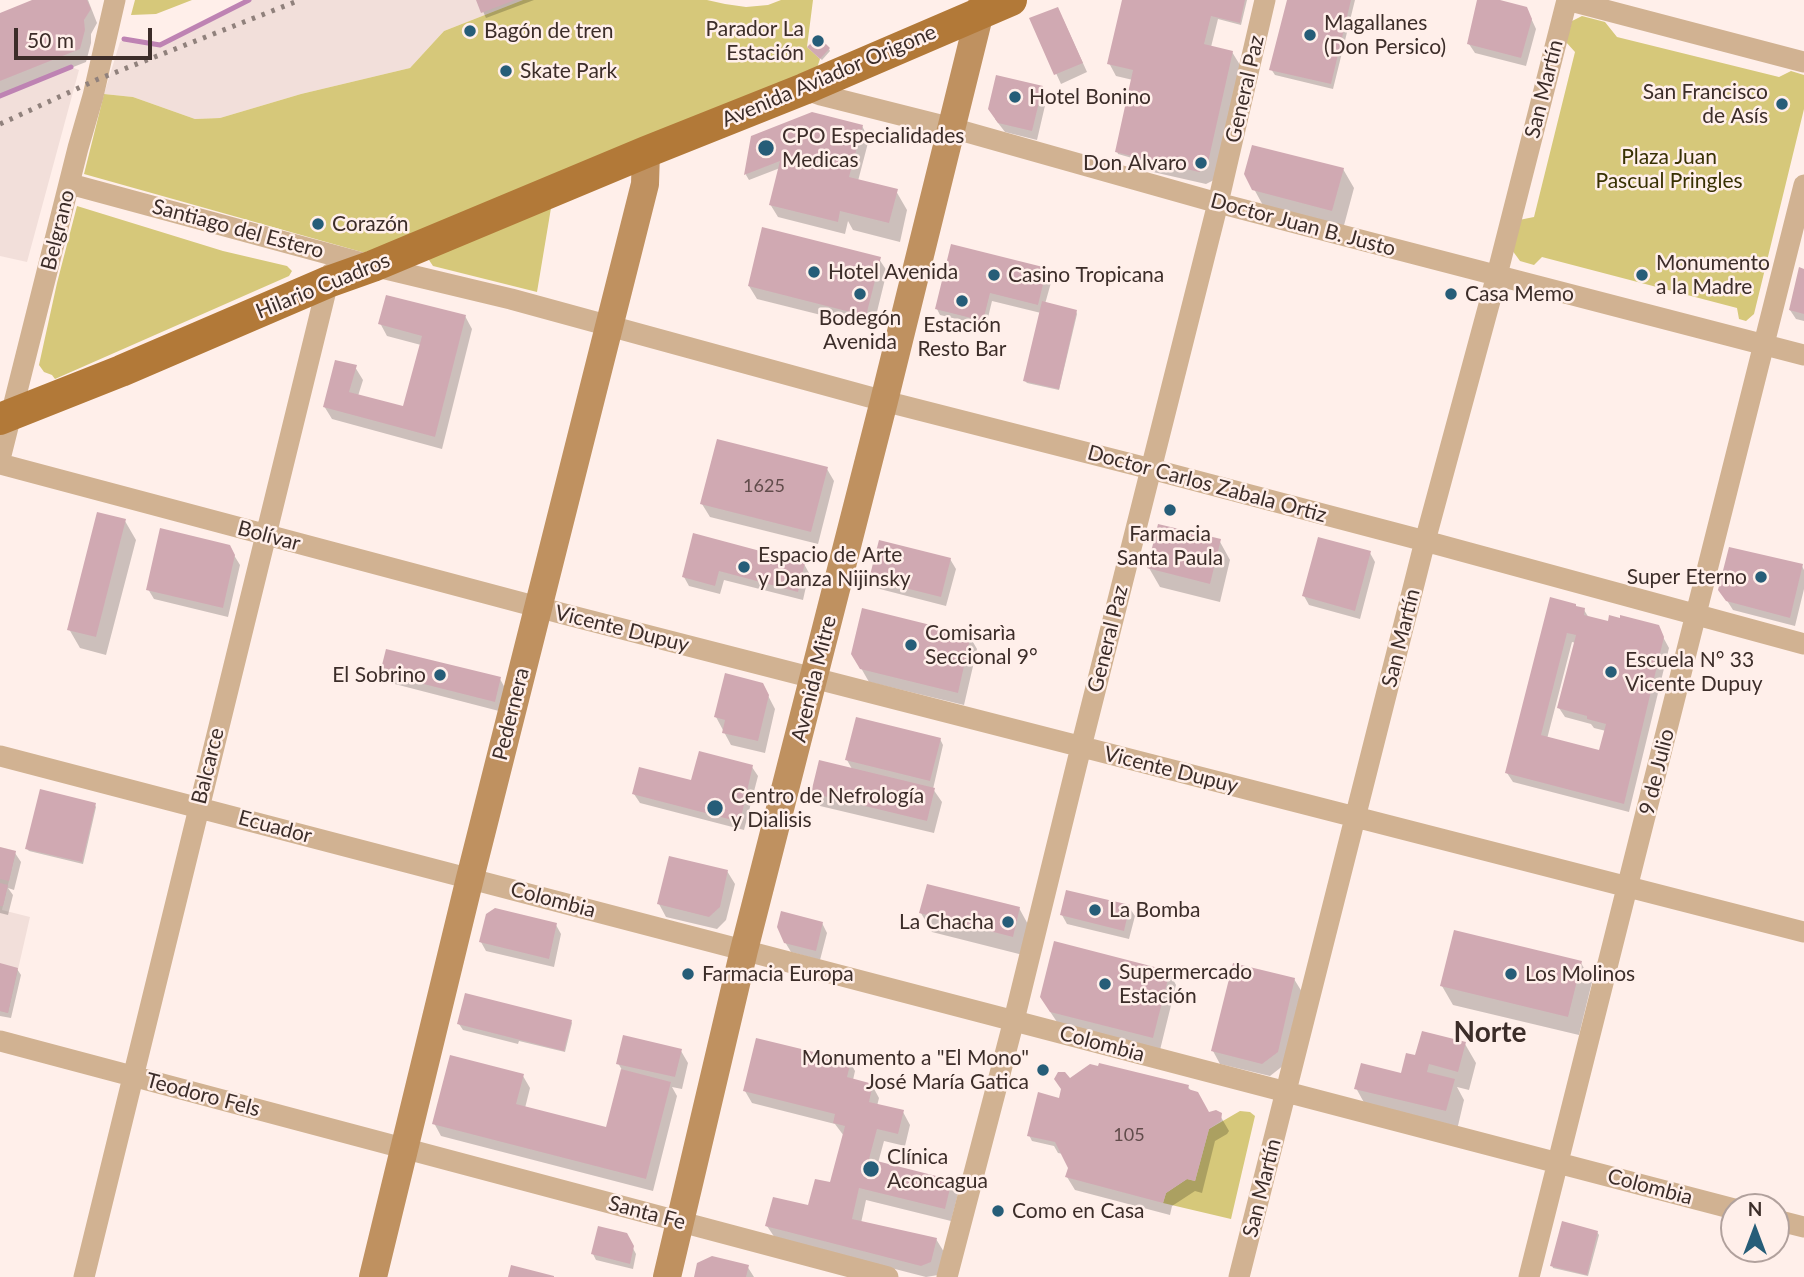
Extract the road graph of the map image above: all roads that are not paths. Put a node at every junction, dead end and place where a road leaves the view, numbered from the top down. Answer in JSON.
{"nodes":[{"id":1,"x":115,"y":0,"type":"edge"},
{"id":2,"x":1011,"y":0,"type":"edge"},
{"id":3,"x":1265,"y":0,"type":"edge"},
{"id":4,"x":1567,"y":0,"type":"edge"},
{"id":5,"x":981,"y":6,"type":"edge"},
{"id":6,"x":1804,"y":62,"type":"edge"},
{"id":7,"x":804,"y":89,"type":"junction"},
{"id":8,"x":951,"y":128,"type":"junction"},
{"id":9,"x":646,"y":152,"type":"junction"},
{"id":10,"x":70,"y":184,"type":"junction"},
{"id":11,"x":1804,"y":185,"type":"edge"},
{"id":12,"x":1218,"y":203,"type":"junction"},
{"id":13,"x":373,"y":266,"type":"junction"},
{"id":14,"x":331,"y":268,"type":"junction"},
{"id":15,"x":1497,"y":275,"type":"junction"},
{"id":16,"x":610,"y":326,"type":"junction"},
{"id":17,"x":1764,"y":345,"type":"junction"},
{"id":18,"x":1804,"y":355,"type":"edge"},
{"id":19,"x":884,"y":401,"type":"junction"},
{"id":20,"x":6,"y":416,"type":"edge"},
{"id":21,"x":0,"y":462,"type":"edge"},
{"id":22,"x":1151,"y":468,"type":"junction"},
{"id":23,"x":264,"y":535,"type":"junction"},
{"id":24,"x":1425,"y":541,"type":"junction"},
{"id":25,"x":538,"y":607,"type":"junction"},
{"id":26,"x":1696,"y":615,"type":"junction"},
{"id":27,"x":1804,"y":643,"type":"edge"},
{"id":28,"x":814,"y":678,"type":"junction"},
{"id":29,"x":1081,"y":747,"type":"junction"},
{"id":30,"x":0,"y":756,"type":"edge"},
{"id":31,"x":198,"y":807,"type":"junction"},
{"id":32,"x":1355,"y":817,"type":"junction"},
{"id":33,"x":470,"y":878,"type":"junction"},
{"id":34,"x":1628,"y":887,"type":"junction"},
{"id":35,"x":1804,"y":932,"type":"edge"},
{"id":36,"x":744,"y":950,"type":"junction"},
{"id":37,"x":1014,"y":1020,"type":"junction"},
{"id":38,"x":0,"y":1041,"type":"edge"},
{"id":39,"x":134,"y":1077,"type":"junction"},
{"id":40,"x":1286,"y":1092,"type":"junction"},
{"id":41,"x":405,"y":1149,"type":"junction"},
{"id":42,"x":1559,"y":1163,"type":"junction"},
{"id":43,"x":1720,"y":1205,"type":"edge"},
{"id":44,"x":680,"y":1222,"type":"junction"},
{"id":45,"x":84,"y":1277,"type":"edge"},
{"id":46,"x":373,"y":1277,"type":"edge"},
{"id":47,"x":667,"y":1277,"type":"edge"},
{"id":48,"x":888,"y":1277,"type":"edge"},
{"id":49,"x":947,"y":1277,"type":"edge"},
{"id":50,"x":1239,"y":1277,"type":"edge"},
{"id":51,"x":1529,"y":1277,"type":"edge"}],
"edges":[{"from":1,"to":10,"type":"street","name":"Belgrano"},
{"from":2,"to":5,"type":"main road","name":"Avenida Aviador Origone"},
{"from":3,"to":12,"type":"street","name":"General Paz"},
{"from":4,"to":6,"type":"street"},
{"from":4,"to":15,"type":"street","name":"San Martín"},
{"from":5,"to":7,"type":"main road","name":"Avenida Aviador Origone"},
{"from":5,"to":8,"type":"main road","name":"Avenida Mitre"},
{"from":7,"to":8,"type":"street","name":"Doctor Juan B. Justo"},
{"from":7,"to":9,"type":"main road","name":"Avenida Aviador Origone"},
{"from":8,"to":12,"type":"street","name":"Doctor Juan B. Justo"},
{"from":8,"to":19,"type":"main road","name":"Avenida Mitre"},
{"from":9,"to":13,"type":"main road","name":"Hilario Cuadros"},
{"from":9,"to":16,"type":"main road","name":"Pedernera"},
{"from":10,"to":14,"type":"street","name":"Santiago del Estero"},
{"from":10,"to":20,"type":"street","name":"Belgrano"},
{"from":11,"to":17,"type":"street","name":"9 de Julio"},
{"from":12,"to":15,"type":"street","name":"Doctor Juan B. Justo"},
{"from":12,"to":22,"type":"street","name":"General Paz"},
{"from":13,"to":14,"type":"main road","name":"Hilario Cuadros"},
{"from":13,"to":16,"type":"street"},
{"from":14,"to":20,"type":"main road","name":"Hilario Cuadros"},
{"from":14,"to":23,"type":"street","name":"Balcarce"},
{"from":15,"to":17,"type":"street","name":"Doctor Juan B. Justo"},
{"from":15,"to":24,"type":"street","name":"San Martín"},
{"from":16,"to":19,"type":"street","name":"Doctor Carlos Zabala Ortiz"},
{"from":16,"to":25,"type":"main road","name":"Pedernera"},
{"from":17,"to":18,"type":"street","name":"Doctor Juan B. Justo"},
{"from":17,"to":26,"type":"street","name":"9 de Julio"},
{"from":19,"to":22,"type":"street","name":"Doctor Carlos Zabala Ortiz"},
{"from":19,"to":28,"type":"main road","name":"Avenida Mitre"},
{"from":20,"to":21,"type":"street","name":"Belgrano"},
{"from":21,"to":23,"type":"street","name":"Bolívar"},
{"from":22,"to":24,"type":"street","name":"Doctor Carlos Zabala Ortiz"},
{"from":22,"to":29,"type":"street","name":"General Paz"},
{"from":23,"to":25,"type":"street","name":"Bolívar"},
{"from":23,"to":31,"type":"street","name":"Balcarce"},
{"from":24,"to":26,"type":"street","name":"Doctor Carlos Zabala Ortiz"},
{"from":24,"to":32,"type":"street","name":"San Martín"},
{"from":25,"to":28,"type":"street","name":"Vicente Dupuy"},
{"from":25,"to":33,"type":"main road","name":"Pedernera"},
{"from":26,"to":27,"type":"street","name":"Doctor Carlos Zabala Ortiz"},
{"from":26,"to":34,"type":"street","name":"9 de Julio"},
{"from":28,"to":29,"type":"street","name":"Vicente Dupuy"},
{"from":28,"to":36,"type":"main road","name":"Avenida Mitre"},
{"from":29,"to":32,"type":"street","name":"Vicente Dupuy"},
{"from":29,"to":37,"type":"street","name":"General Paz"},
{"from":30,"to":31,"type":"street","name":"Ecuador"},
{"from":31,"to":33,"type":"street","name":"Ecuador"},
{"from":31,"to":39,"type":"street","name":"Balcarce"},
{"from":32,"to":34,"type":"street","name":"Vicente Dupuy"},
{"from":32,"to":40,"type":"street","name":"San Martín"},
{"from":33,"to":36,"type":"street","name":"Colombia"},
{"from":33,"to":41,"type":"main road","name":"Pedernera"},
{"from":34,"to":35,"type":"street","name":"Vicente Dupuy"},
{"from":34,"to":42,"type":"street","name":"9 de Julio"},
{"from":36,"to":37,"type":"street","name":"Colombia"},
{"from":36,"to":44,"type":"main road","name":"Avenida Mitre"},
{"from":37,"to":40,"type":"street","name":"Colombia"},
{"from":37,"to":49,"type":"street","name":"General Paz"},
{"from":38,"to":39,"type":"street","name":"Teodoro Fels"},
{"from":39,"to":41,"type":"street","name":"Teodoro Fels"},
{"from":39,"to":45,"type":"street","name":"Balcarce"},
{"from":40,"to":42,"type":"street","name":"Colombia"},
{"from":40,"to":50,"type":"street","name":"San Martín"},
{"from":41,"to":44,"type":"street","name":"Santa Fe"},
{"from":41,"to":46,"type":"main road","name":"Pedernera"},
{"from":42,"to":43,"type":"street","name":"Colombia"},
{"from":42,"to":51,"type":"street","name":"9 de Julio"},
{"from":44,"to":47,"type":"main road","name":"Avenida Mitre"},
{"from":44,"to":48,"type":"street","name":"Santa Fe"}]}
